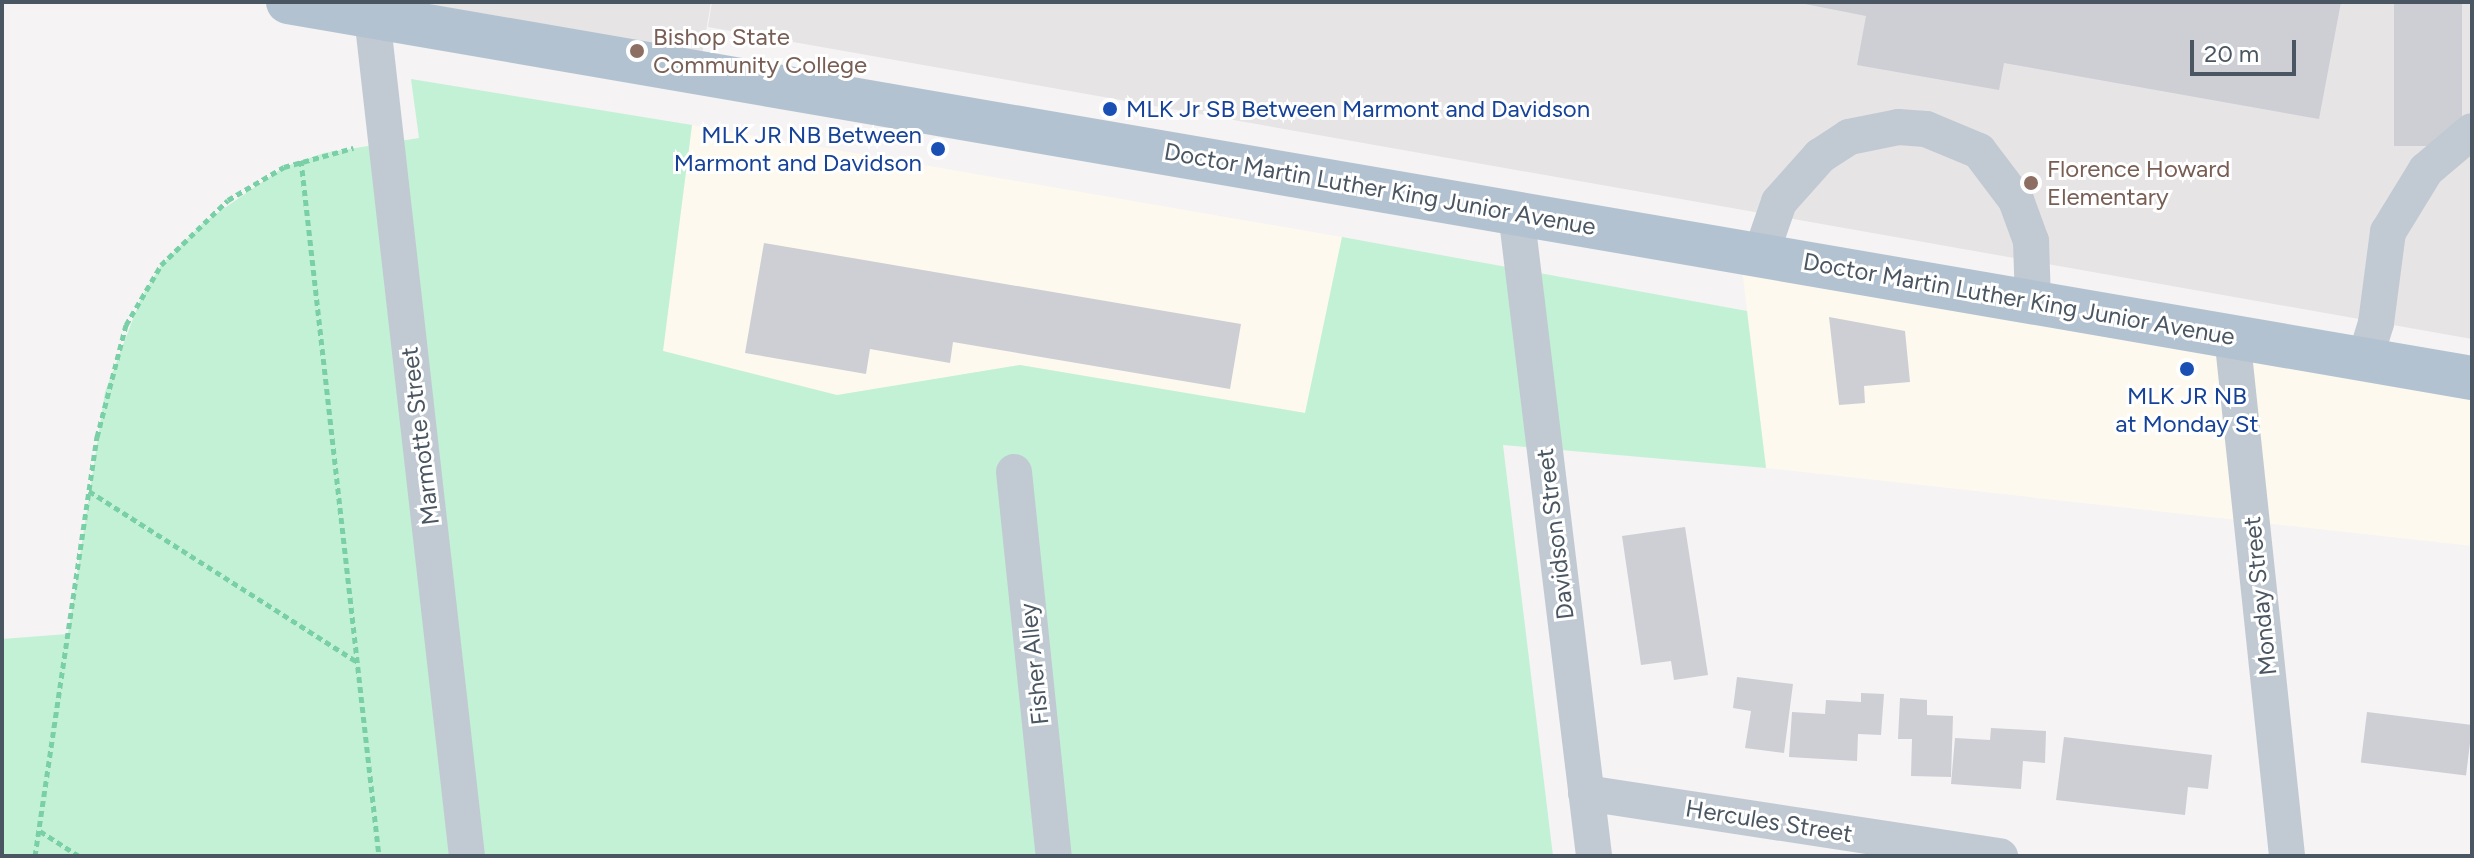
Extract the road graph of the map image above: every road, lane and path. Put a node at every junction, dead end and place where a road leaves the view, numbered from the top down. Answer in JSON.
{"nodes":[{"id":1,"x":288,"y":2,"type":"edge"},
{"id":2,"x":372,"y":16,"type":"junction"},
{"id":3,"x":2472,"y":131,"type":"edge"},
{"id":4,"x":360,"y":147,"type":"dead end"},
{"id":5,"x":301,"y":160,"type":"junction"},
{"id":6,"x":1516,"y":212,"type":"junction"},
{"id":7,"x":1761,"y":254,"type":"junction"},
{"id":8,"x":2033,"y":301,"type":"junction"},
{"id":9,"x":2232,"y":335,"type":"junction"},
{"id":10,"x":2365,"y":359,"type":"junction"},
{"id":11,"x":2472,"y":378,"type":"edge"},
{"id":12,"x":1014,"y":472,"type":"dead end"},
{"id":13,"x":89,"y":491,"type":"junction"},
{"id":14,"x":357,"y":662,"type":"junction"},
{"id":15,"x":1586,"y":793,"type":"junction"},
{"id":16,"x":39,"y":830,"type":"junction"},
{"id":17,"x":35,"y":856,"type":"edge"},
{"id":18,"x":79,"y":856,"type":"edge"},
{"id":19,"x":379,"y":856,"type":"edge"},
{"id":20,"x":467,"y":856,"type":"edge"},
{"id":21,"x":1054,"y":856,"type":"edge"},
{"id":22,"x":1594,"y":856,"type":"edge"},
{"id":23,"x":2000,"y":856,"type":"edge"},
{"id":24,"x":2287,"y":856,"type":"edge"}],
"edges":[{"from":1,"to":2,"type":"main road","name":"Doctor Martin Luther King Junior Avenue"},
{"from":2,"to":6,"type":"main road","name":"Doctor Martin Luther King Junior Avenue"},
{"from":2,"to":20,"type":"street","name":"Marmotte Street"},
{"from":3,"to":10,"type":"street"},
{"from":4,"to":5,"type":"path"},
{"from":5,"to":13,"type":"path"},
{"from":5,"to":14,"type":"path"},
{"from":6,"to":7,"type":"main road","name":"Doctor Martin Luther King Junior Avenue"},
{"from":6,"to":15,"type":"street","name":"Davidson Street"},
{"from":7,"to":8,"type":"main road","name":"Doctor Martin Luther King Junior Avenue"},
{"from":7,"to":8,"type":"street"},
{"from":8,"to":9,"type":"main road","name":"Doctor Martin Luther King Junior Avenue"},
{"from":9,"to":10,"type":"main road","name":"Doctor Martin Luther King Junior Avenue"},
{"from":9,"to":24,"type":"street","name":"Monday Street"},
{"from":10,"to":11,"type":"main road","name":"Doctor Martin Luther King Junior Avenue"},
{"from":12,"to":21,"type":"street","name":"Fisher Alley"},
{"from":13,"to":14,"type":"path"},
{"from":13,"to":16,"type":"path"},
{"from":14,"to":19,"type":"path"},
{"from":15,"to":22,"type":"street","name":"Davidson Street"},
{"from":15,"to":23,"type":"street","name":"Hercules Street"},
{"from":16,"to":17,"type":"path"},
{"from":16,"to":18,"type":"path"}]}
